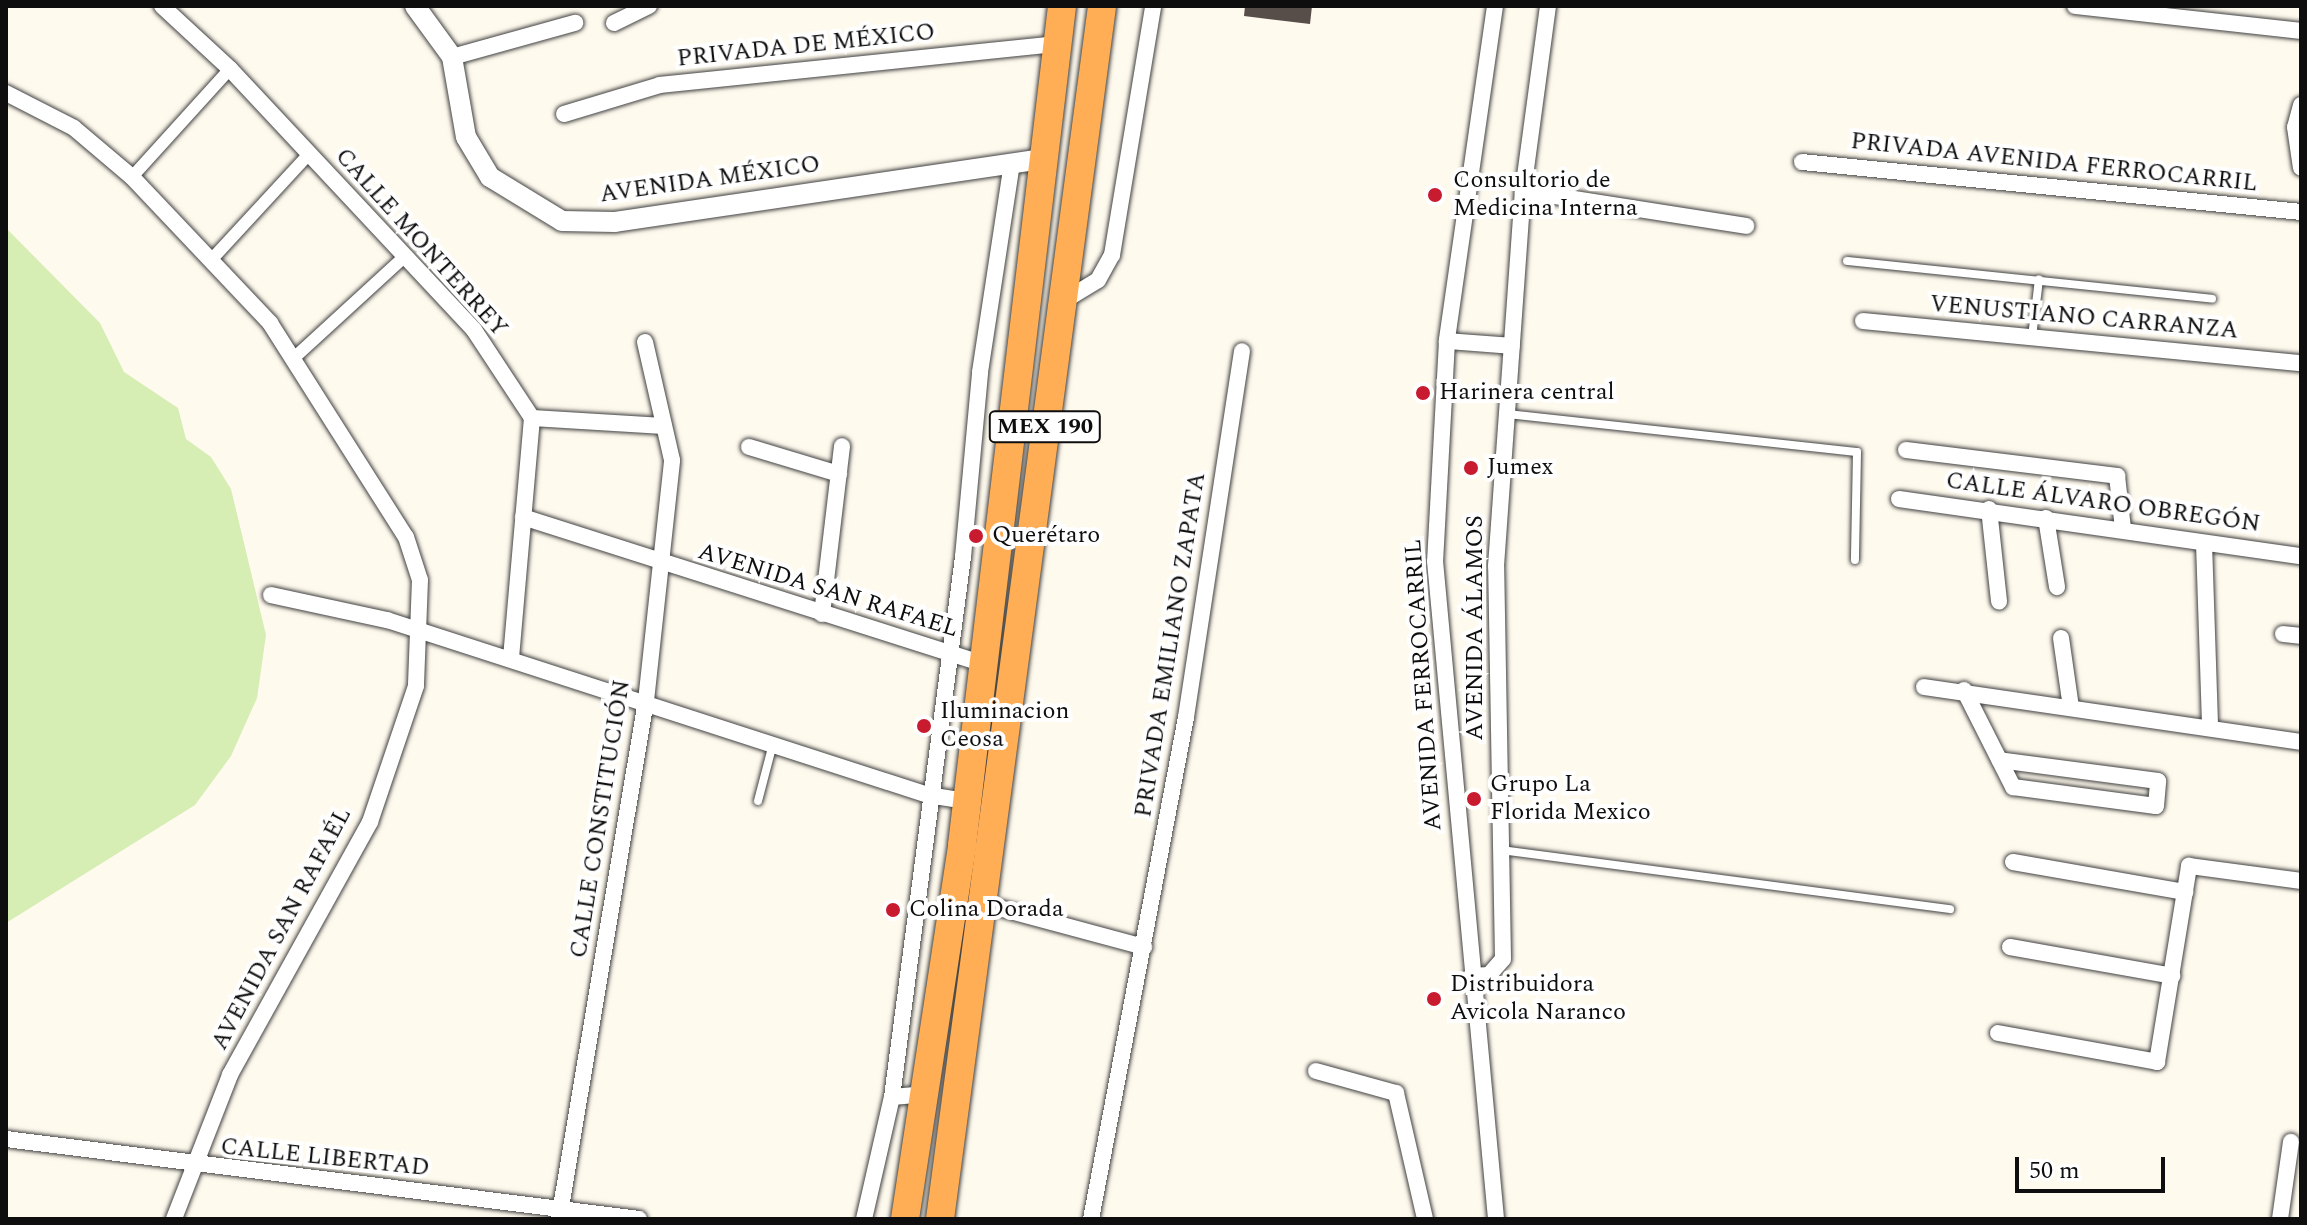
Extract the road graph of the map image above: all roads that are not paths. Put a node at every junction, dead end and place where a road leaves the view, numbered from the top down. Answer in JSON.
{"nodes":[{"id":1,"x":162,"y":6,"type":"edge"},
{"id":2,"x":415,"y":6,"type":"edge"},
{"id":3,"x":649,"y":6,"type":"edge"},
{"id":4,"x":1062,"y":6,"type":"edge"},
{"id":5,"x":1102,"y":6,"type":"edge"},
{"id":6,"x":1153,"y":6,"type":"edge"},
{"id":7,"x":1495,"y":6,"type":"edge"},
{"id":8,"x":1548,"y":6,"type":"edge"},
{"id":9,"x":2075,"y":6,"type":"edge"},
{"id":10,"x":575,"y":23,"type":"dead end"},
{"id":11,"x":614,"y":23,"type":"dead end"},
{"id":12,"x":2301,"y":31,"type":"edge"},
{"id":13,"x":1057,"y":44,"type":"junction"},
{"id":14,"x":452,"y":57,"type":"junction"},
{"id":15,"x":230,"y":69,"type":"junction"},
{"id":16,"x":6,"y":93,"type":"edge"},
{"id":17,"x":2301,"y":105,"type":"edge"},
{"id":18,"x":564,"y":114,"type":"dead end"},
{"id":19,"x":309,"y":154,"type":"junction"},
{"id":20,"x":1043,"y":159,"type":"junction"},
{"id":21,"x":1802,"y":162,"type":"dead end"},
{"id":22,"x":1012,"y":164,"type":"junction"},
{"id":23,"x":2301,"y":168,"type":"edge"},
{"id":24,"x":132,"y":177,"type":"junction"},
{"id":25,"x":1523,"y":191,"type":"junction"},
{"id":26,"x":2301,"y":212,"type":"edge"},
{"id":27,"x":1746,"y":226,"type":"dead end"},
{"id":28,"x":404,"y":257,"type":"junction"},
{"id":29,"x":213,"y":258,"type":"junction"},
{"id":30,"x":1847,"y":261,"type":"dead end"},
{"id":31,"x":2039,"y":279,"type":"junction"},
{"id":32,"x":2212,"y":299,"type":"dead end"},
{"id":33,"x":1062,"y":302,"type":"junction"},
{"id":34,"x":1863,"y":321,"type":"dead end"},
{"id":35,"x":2032,"y":338,"type":"junction"},
{"id":36,"x":1447,"y":341,"type":"junction"},
{"id":37,"x":645,"y":342,"type":"dead end"},
{"id":38,"x":1512,"y":346,"type":"junction"},
{"id":39,"x":1242,"y":351,"type":"dead end"},
{"id":40,"x":295,"y":357,"type":"junction"},
{"id":41,"x":2301,"y":363,"type":"edge"},
{"id":42,"x":1507,"y":414,"type":"junction"},
{"id":43,"x":532,"y":418,"type":"junction"},
{"id":44,"x":664,"y":426,"type":"junction"},
{"id":45,"x":842,"y":446,"type":"dead end"},
{"id":46,"x":749,"y":447,"type":"dead end"},
{"id":47,"x":1906,"y":450,"type":"dead end"},
{"id":48,"x":839,"y":474,"type":"junction"},
{"id":49,"x":1899,"y":499,"type":"dead end"},
{"id":50,"x":1989,"y":509,"type":"junction"},
{"id":51,"x":523,"y":517,"type":"junction"},
{"id":52,"x":2046,"y":518,"type":"junction"},
{"id":53,"x":2123,"y":529,"type":"junction"},
{"id":54,"x":2204,"y":543,"type":"junction"},
{"id":55,"x":2301,"y":556,"type":"edge"},
{"id":56,"x":1855,"y":560,"type":"dead end"},
{"id":57,"x":660,"y":563,"type":"junction"},
{"id":58,"x":2057,"y":587,"type":"dead end"},
{"id":59,"x":271,"y":595,"type":"dead end"},
{"id":60,"x":1999,"y":601,"type":"dead end"},
{"id":61,"x":822,"y":614,"type":"junction"},
{"id":62,"x":424,"y":632,"type":"junction"},
{"id":63,"x":2283,"y":634,"type":"dead end"},
{"id":64,"x":2301,"y":636,"type":"edge"},
{"id":65,"x":2061,"y":638,"type":"dead end"},
{"id":66,"x":949,"y":655,"type":"junction"},
{"id":67,"x":511,"y":658,"type":"junction"},
{"id":68,"x":981,"y":663,"type":"junction"},
{"id":69,"x":1924,"y":687,"type":"dead end"},
{"id":70,"x":1964,"y":690,"type":"junction"},
{"id":71,"x":646,"y":701,"type":"junction"},
{"id":72,"x":2071,"y":707,"type":"junction"},
{"id":73,"x":2210,"y":728,"type":"junction"},
{"id":74,"x":2301,"y":742,"type":"edge"},
{"id":75,"x":773,"y":744,"type":"junction"},
{"id":76,"x":1999,"y":760,"type":"junction"},
{"id":77,"x":928,"y":795,"type":"junction"},
{"id":78,"x":758,"y":801,"type":"dead end"},
{"id":79,"x":967,"y":801,"type":"junction"},
{"id":80,"x":1501,"y":850,"type":"junction"},
{"id":81,"x":2013,"y":862,"type":"dead end"},
{"id":82,"x":2301,"y":881,"type":"edge"},
{"id":83,"x":2185,"y":892,"type":"junction"},
{"id":84,"x":981,"y":903,"type":"junction"},
{"id":85,"x":1950,"y":909,"type":"dead end"},
{"id":86,"x":1144,"y":947,"type":"junction"},
{"id":87,"x":2010,"y":947,"type":"dead end"},
{"id":88,"x":1471,"y":976,"type":"junction"},
{"id":89,"x":2172,"y":976,"type":"junction"},
{"id":90,"x":1998,"y":1033,"type":"dead end"},
{"id":91,"x":1316,"y":1071,"type":"dead end"},
{"id":92,"x":924,"y":1094,"type":"junction"},
{"id":93,"x":892,"y":1097,"type":"junction"},
{"id":94,"x":6,"y":1139,"type":"edge"},
{"id":95,"x":2291,"y":1142,"type":"dead end"},
{"id":96,"x":193,"y":1168,"type":"junction"},
{"id":97,"x":560,"y":1214,"type":"edge"},
{"id":98,"x":174,"y":1219,"type":"edge"},
{"id":99,"x":639,"y":1219,"type":"edge"},
{"id":100,"x":864,"y":1219,"type":"edge"},
{"id":101,"x":905,"y":1219,"type":"edge"},
{"id":102,"x":940,"y":1219,"type":"edge"},
{"id":103,"x":1091,"y":1219,"type":"edge"},
{"id":104,"x":1425,"y":1219,"type":"edge"},
{"id":105,"x":1496,"y":1219,"type":"edge"},
{"id":106,"x":2280,"y":1219,"type":"edge"}],
"edges":[{"from":1,"to":15,"type":"street","name":"CALLE MONTERREY"},
{"from":2,"to":14,"type":"street","name":"AVENIDA MÉXICO"},
{"from":3,"to":11,"type":"street"},
{"from":4,"to":13,"type":"highway","number":"MEX 190"},
{"from":5,"to":33,"type":"highway","number":"MEX 190"},
{"from":6,"to":33,"type":"street"},
{"from":7,"to":36,"type":"street","name":"AVENIDA FERROCARRIL"},
{"from":8,"to":25,"type":"street","name":"AVENIDA ÁLAMOS"},
{"from":9,"to":12,"type":"street"},
{"from":10,"to":14,"type":"street"},
{"from":13,"to":18,"type":"street","name":"PRIVADA DE MÉXICO"},
{"from":13,"to":20,"type":"highway","number":"MEX 190"},
{"from":14,"to":22,"type":"street","name":"AVENIDA MÉXICO"},
{"from":15,"to":19,"type":"street","name":"CALLE MONTERREY"},
{"from":15,"to":24,"type":"street"},
{"from":16,"to":24,"type":"street"},
{"from":17,"to":23,"type":"street"},
{"from":19,"to":28,"type":"street","name":"CALLE MONTERREY"},
{"from":19,"to":29,"type":"street"},
{"from":20,"to":22,"type":"street","name":"AVENIDA MÉXICO"},
{"from":20,"to":68,"type":"highway","number":"MEX 190"},
{"from":21,"to":26,"type":"street","name":"PRIVADA AVENIDA FERROCARRIL"},
{"from":22,"to":66,"type":"street"},
{"from":24,"to":29,"type":"street"},
{"from":25,"to":27,"type":"street"},
{"from":25,"to":38,"type":"street","name":"AVENIDA ÁLAMOS"},
{"from":28,"to":40,"type":"street"},
{"from":28,"to":43,"type":"street","name":"CALLE MONTERREY"},
{"from":29,"to":40,"type":"street"},
{"from":30,"to":31,"type":"lane"},
{"from":31,"to":32,"type":"lane"},
{"from":31,"to":35,"type":"lane"},
{"from":33,"to":84,"type":"highway","number":"MEX 190"},
{"from":34,"to":35,"type":"street","name":"VENUSTIANO CARRANZA"},
{"from":35,"to":41,"type":"street","name":"VENUSTIANO CARRANZA"},
{"from":36,"to":38,"type":"street"},
{"from":36,"to":88,"type":"street","name":"AVENIDA FERROCARRIL"},
{"from":37,"to":44,"type":"street","name":"CALLE CONSTITUCIÓN"},
{"from":38,"to":42,"type":"street","name":"AVENIDA ÁLAMOS"},
{"from":39,"to":86,"type":"street","name":"PRIVADA EMILIANO ZAPATA"},
{"from":40,"to":62,"type":"street","name":"AVENIDA SAN RAFAÉL"},
{"from":42,"to":56,"type":"lane"},
{"from":42,"to":80,"type":"street","name":"AVENIDA ÁLAMOS"},
{"from":43,"to":44,"type":"street"},
{"from":43,"to":51,"type":"street"},
{"from":44,"to":57,"type":"street","name":"CALLE CONSTITUCIÓN"},
{"from":45,"to":48,"type":"street"},
{"from":46,"to":48,"type":"street"},
{"from":47,"to":53,"type":"street"},
{"from":48,"to":61,"type":"street"},
{"from":49,"to":50,"type":"street","name":"CALLE ÁLVARO OBREGÓN"},
{"from":50,"to":52,"type":"street","name":"CALLE ÁLVARO OBREGÓN"},
{"from":50,"to":60,"type":"street"},
{"from":51,"to":57,"type":"street"},
{"from":51,"to":67,"type":"street"},
{"from":52,"to":53,"type":"street","name":"CALLE ÁLVARO OBREGÓN"},
{"from":52,"to":58,"type":"street"},
{"from":53,"to":54,"type":"street","name":"CALLE ÁLVARO OBREGÓN"},
{"from":54,"to":55,"type":"street","name":"CALLE ÁLVARO OBREGÓN"},
{"from":54,"to":73,"type":"street"},
{"from":57,"to":61,"type":"street","name":"AVENIDA SAN RAFAEL"},
{"from":57,"to":71,"type":"street","name":"CALLE CONSTITUCIÓN"},
{"from":59,"to":62,"type":"street"},
{"from":61,"to":66,"type":"street","name":"AVENIDA SAN RAFAEL"},
{"from":62,"to":67,"type":"street"},
{"from":62,"to":96,"type":"street","name":"AVENIDA SAN RAFAÉL"},
{"from":63,"to":64,"type":"street"},
{"from":65,"to":72,"type":"street"},
{"from":66,"to":68,"type":"street","name":"AVENIDA SAN RAFAEL"},
{"from":66,"to":77,"type":"street"},
{"from":67,"to":71,"type":"street"},
{"from":68,"to":79,"type":"highway","number":"MEX 190"},
{"from":69,"to":70,"type":"street"},
{"from":70,"to":72,"type":"street"},
{"from":70,"to":76,"type":"street"},
{"from":71,"to":75,"type":"street"},
{"from":71,"to":97,"type":"street","name":"CALLE CONSTITUCIÓN"},
{"from":72,"to":73,"type":"street"},
{"from":73,"to":74,"type":"street"},
{"from":75,"to":77,"type":"street"},
{"from":75,"to":78,"type":"lane"},
{"from":76,"to":76,"type":"street"},
{"from":77,"to":79,"type":"street"},
{"from":77,"to":93,"type":"street"},
{"from":79,"to":92,"type":"highway","number":"MEX 190"},
{"from":80,"to":85,"type":"lane"},
{"from":80,"to":88,"type":"street","name":"AVENIDA ÁLAMOS"},
{"from":81,"to":83,"type":"street"},
{"from":82,"to":83,"type":"street"},
{"from":83,"to":89,"type":"street"},
{"from":84,"to":86,"type":"street"},
{"from":84,"to":102,"type":"highway","number":"MEX 190"},
{"from":86,"to":103,"type":"street","name":"PRIVADA EMILIANO ZAPATA"},
{"from":87,"to":89,"type":"street"},
{"from":88,"to":105,"type":"street","name":"AVENIDA FERROCARRIL"},
{"from":89,"to":90,"type":"street"},
{"from":91,"to":104,"type":"street"},
{"from":92,"to":93,"type":"street"},
{"from":92,"to":101,"type":"highway","number":"MEX 190"},
{"from":93,"to":100,"type":"street"},
{"from":94,"to":96,"type":"street","name":"CALLE LIBERTAD"},
{"from":95,"to":106,"type":"street"},
{"from":96,"to":97,"type":"street","name":"CALLE LIBERTAD"},
{"from":96,"to":98,"type":"street","name":"AVENIDA SAN RAFAÉL"},
{"from":97,"to":99,"type":"street","name":"CALLE LIBERTAD"}]}
